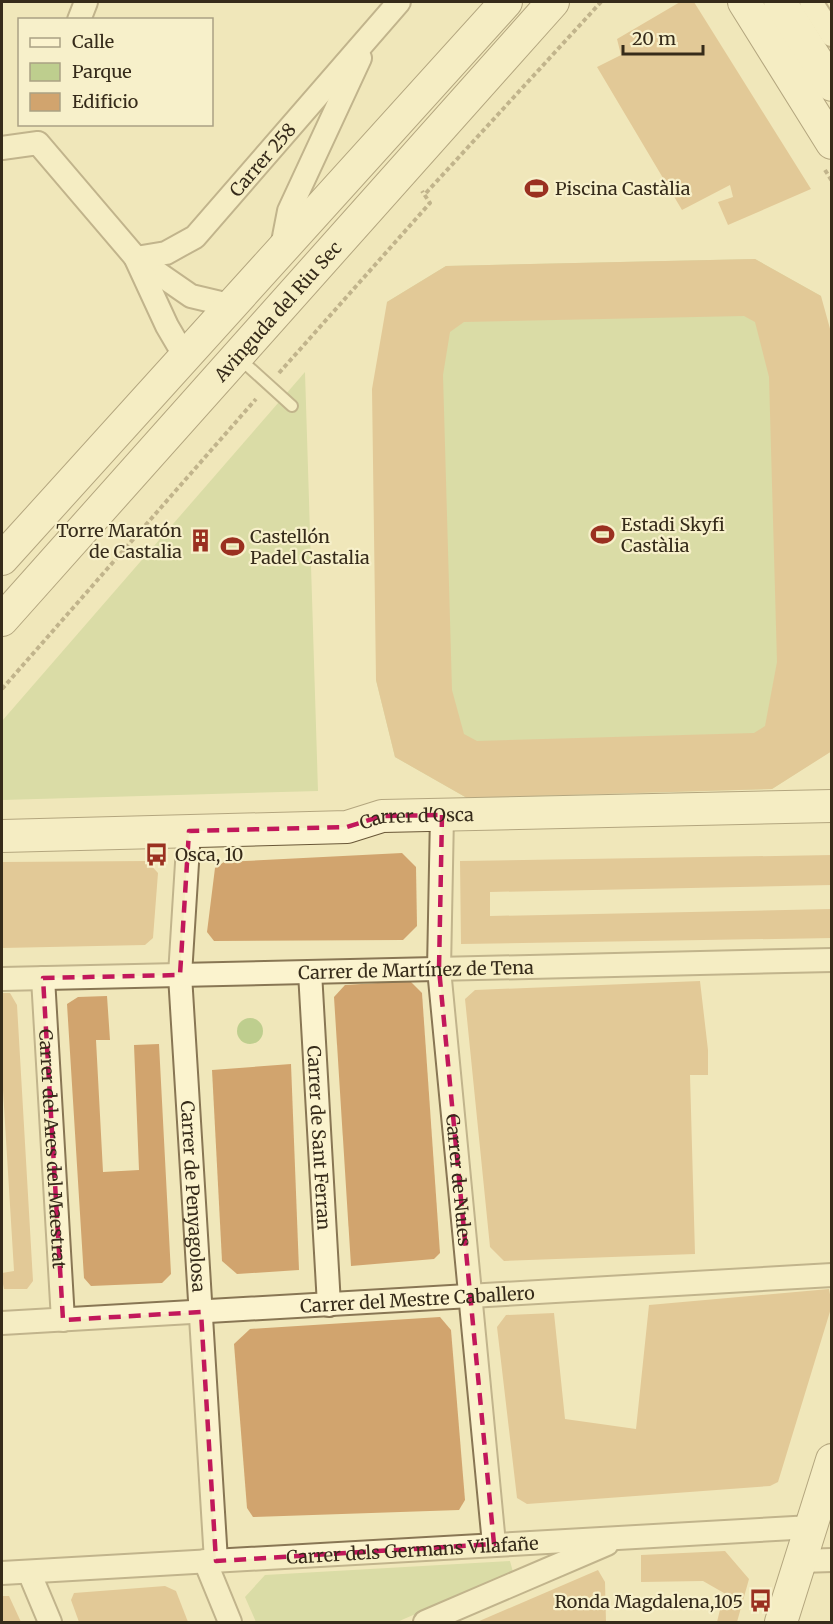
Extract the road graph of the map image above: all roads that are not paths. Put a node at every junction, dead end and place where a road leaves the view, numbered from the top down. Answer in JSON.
{"nodes":[{"id":1,"x":86,"y":2,"type":"edge"},
{"id":2,"x":399,"y":2,"type":"edge"},
{"id":3,"x":506,"y":2,"type":"edge"},
{"id":4,"x":553,"y":2,"type":"edge"},
{"id":5,"x":744,"y":2,"type":"edge"},
{"id":6,"x":780,"y":2,"type":"edge"},
{"id":7,"x":811,"y":2,"type":"edge"},
{"id":8,"x":80,"y":18,"type":"edge"},
{"id":9,"x":372,"y":33,"type":"junction"},
{"id":10,"x":831,"y":35,"type":"edge"},
{"id":11,"x":831,"y":85,"type":"edge"},
{"id":12,"x":41,"y":134,"type":"edge"},
{"id":13,"x":831,"y":143,"type":"edge"},
{"id":14,"x":2,"y":148,"type":"edge"},
{"id":15,"x":282,"y":247,"type":"junction"},
{"id":16,"x":136,"y":258,"type":"junction"},
{"id":17,"x":229,"y":305,"type":"junction"},
{"id":18,"x":184,"y":355,"type":"junction"},
{"id":19,"x":237,"y":356,"type":"junction"},
{"id":20,"x":292,"y":406,"type":"dead end"},
{"id":21,"x":2,"y":559,"type":"edge"},
{"id":22,"x":2,"y":620,"type":"edge"},
{"id":23,"x":831,"y":806,"type":"edge"},
{"id":24,"x":442,"y":815,"type":"junction"},
{"id":25,"x":189,"y":831,"type":"junction"},
{"id":26,"x":2,"y":836,"type":"edge"},
{"id":27,"x":831,"y":960,"type":"edge"},
{"id":28,"x":439,"y":969,"type":"junction"},
{"id":29,"x":310,"y":972,"type":"junction"},
{"id":30,"x":180,"y":975,"type":"junction"},
{"id":31,"x":43,"y":978,"type":"junction"},
{"id":32,"x":2,"y":979,"type":"edge"},
{"id":33,"x":831,"y":1275,"type":"edge"},
{"id":34,"x":470,"y":1296,"type":"junction"},
{"id":35,"x":329,"y":1305,"type":"junction"},
{"id":36,"x":201,"y":1312,"type":"junction"},
{"id":37,"x":63,"y":1320,"type":"junction"},
{"id":38,"x":2,"y":1323,"type":"edge"},
{"id":39,"x":831,"y":1460,"type":"edge"},
{"id":40,"x":812,"y":1527,"type":"junction"},
{"id":41,"x":620,"y":1538,"type":"junction"},
{"id":42,"x":494,"y":1544,"type":"junction"},
{"id":43,"x":831,"y":1560,"type":"edge"},
{"id":44,"x":211,"y":1561,"type":"junction"},
{"id":45,"x":801,"y":1562,"type":"junction"},
{"id":46,"x":29,"y":1572,"type":"junction"},
{"id":47,"x":2,"y":1573,"type":"edge"},
{"id":48,"x":50,"y":1623,"type":"edge"},
{"id":49,"x":230,"y":1623,"type":"edge"},
{"id":50,"x":425,"y":1623,"type":"edge"},
{"id":51,"x":781,"y":1623,"type":"edge"}],
"edges":[{"from":1,"to":8,"type":"street"},
{"from":2,"to":9,"type":"street","name":"Carrer 258"},
{"from":3,"to":15,"type":"street"},
{"from":4,"to":19,"type":"street","name":"Avinguda del Riu Sec"},
{"from":5,"to":13,"type":"street"},
{"from":6,"to":11,"type":"street"},
{"from":7,"to":10,"type":"street"},
{"from":9,"to":15,"type":"street","name":"Carrer 258"},
{"from":9,"to":16,"type":"street","name":"Carrer 258"},
{"from":12,"to":14,"type":"street"},
{"from":12,"to":16,"type":"street"},
{"from":15,"to":17,"type":"street"},
{"from":16,"to":17,"type":"street"},
{"from":16,"to":18,"type":"street"},
{"from":17,"to":18,"type":"street"},
{"from":18,"to":21,"type":"street"},
{"from":19,"to":20,"type":"lane"},
{"from":19,"to":22,"type":"street","name":"Avinguda del Riu Sec"},
{"from":23,"to":24,"type":"street","name":"Carrer d'Osca"},
{"from":24,"to":25,"type":"street","name":"Carrer d'Osca"},
{"from":24,"to":28,"type":"street","name":"Carrer de Nules"},
{"from":25,"to":26,"type":"street","name":"Carrer d'Osca"},
{"from":25,"to":30,"type":"street","name":"Carrer de Penyagolosa"},
{"from":27,"to":28,"type":"street","name":"Carrer de Martínez de Tena"},
{"from":28,"to":29,"type":"street","name":"Carrer de Martínez de Tena"},
{"from":28,"to":34,"type":"street","name":"Carrer de Nules"},
{"from":29,"to":30,"type":"street","name":"Carrer de Martínez de Tena"},
{"from":29,"to":35,"type":"street","name":"Carrer de Sant Ferran"},
{"from":30,"to":31,"type":"street","name":"Carrer de Martínez de Tena"},
{"from":30,"to":36,"type":"street","name":"Carrer de Penyagolosa"},
{"from":31,"to":32,"type":"street","name":"Carrer de Martínez de Tena"},
{"from":31,"to":37,"type":"street","name":"Carrer del Ares del Maestrat"},
{"from":33,"to":34,"type":"street","name":"Carrer del Mestre Caballero"},
{"from":34,"to":35,"type":"street","name":"Carrer del Mestre Caballero"},
{"from":34,"to":42,"type":"street","name":"Carrer de Nules"},
{"from":35,"to":36,"type":"street","name":"Carrer del Mestre Caballero"},
{"from":36,"to":37,"type":"street","name":"Carrer del Mestre Caballero"},
{"from":36,"to":44,"type":"street","name":"Carrer de Penyagolosa"},
{"from":37,"to":38,"type":"street","name":"Carrer del Mestre Caballero"},
{"from":39,"to":40,"type":"street"},
{"from":40,"to":41,"type":"street","name":"Carrer dels Germans Vilafañe"},
{"from":40,"to":45,"type":"street"},
{"from":41,"to":42,"type":"street","name":"Carrer dels Germans Vilafañe"},
{"from":41,"to":50,"type":"street","name":"Carrer dels Germans Vilafañe"},
{"from":42,"to":44,"type":"street","name":"Carrer dels Germans Vilafañe"},
{"from":43,"to":45,"type":"street"},
{"from":44,"to":46,"type":"street","name":"Carrer dels Germans Vilafañe"},
{"from":44,"to":49,"type":"street"},
{"from":45,"to":51,"type":"street"},
{"from":46,"to":47,"type":"street","name":"Carrer dels Germans Vilafañe"},
{"from":46,"to":48,"type":"street"}]}
